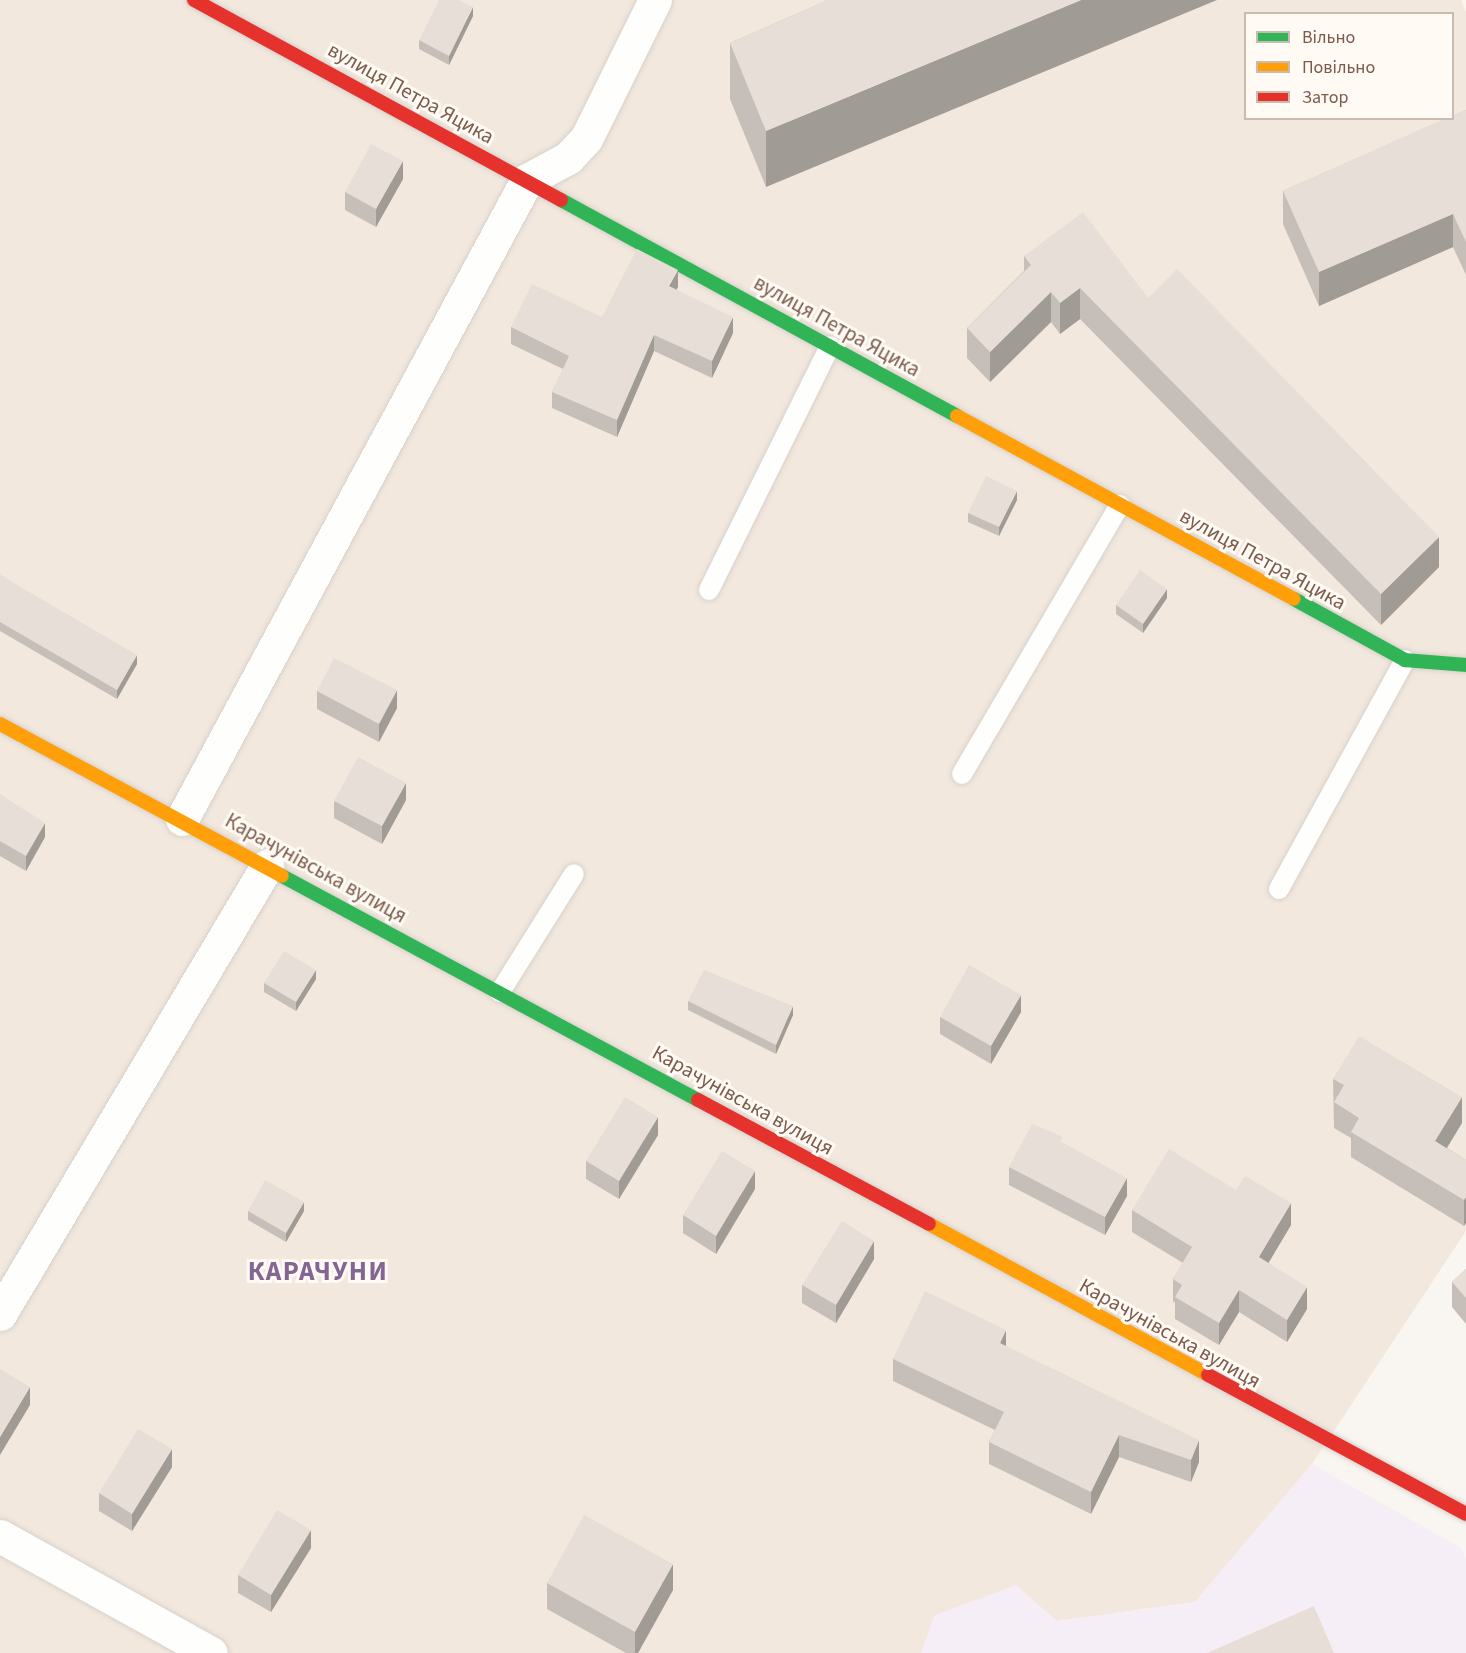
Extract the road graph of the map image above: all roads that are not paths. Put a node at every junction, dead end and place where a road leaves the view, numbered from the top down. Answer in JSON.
{"nodes":[{"id":1,"x":194,"y":0,"type":"edge"},
{"id":2,"x":655,"y":0,"type":"edge"},
{"id":3,"x":527,"y":180,"type":"junction"},
{"id":4,"x":831,"y":346,"type":"junction"},
{"id":5,"x":1120,"y":504,"type":"junction"},
{"id":6,"x":709,"y":590,"type":"dead end"},
{"id":7,"x":1405,"y":660,"type":"junction"},
{"id":8,"x":1466,"y":665,"type":"edge"},
{"id":9,"x":0,"y":724,"type":"edge"},
{"id":10,"x":962,"y":774,"type":"dead end"},
{"id":11,"x":182,"y":819,"type":"junction"},
{"id":12,"x":267,"y":866,"type":"junction"},
{"id":13,"x":574,"y":874,"type":"dead end"},
{"id":14,"x":1279,"y":889,"type":"dead end"},
{"id":15,"x":500,"y":992,"type":"junction"},
{"id":16,"x":0,"y":1314,"type":"edge"},
{"id":17,"x":1466,"y":1514,"type":"edge"},
{"id":18,"x":0,"y":1536,"type":"edge"},
{"id":19,"x":211,"y":1653,"type":"edge"}],
"edges":[{"from":1,"to":3,"type":"street","name":"вулиця Петра Яцика"},
{"from":2,"to":3,"type":"street"},
{"from":3,"to":4,"type":"street","name":"вулиця Петра Яцика"},
{"from":3,"to":11,"type":"street"},
{"from":4,"to":5,"type":"street","name":"вулиця Петра Яцика"},
{"from":4,"to":6,"type":"lane"},
{"from":5,"to":7,"type":"street","name":"вулиця Петра Яцика"},
{"from":5,"to":10,"type":"lane"},
{"from":7,"to":8,"type":"street","name":"вулиця Петра Яцика"},
{"from":7,"to":14,"type":"lane"},
{"from":9,"to":11,"type":"street","name":"Карачунівська вулиця"},
{"from":11,"to":12,"type":"street","name":"Карачунівська вулиця"},
{"from":12,"to":15,"type":"street","name":"Карачунівська вулиця"},
{"from":12,"to":16,"type":"street"},
{"from":13,"to":15,"type":"lane"},
{"from":15,"to":17,"type":"street","name":"Карачунівська вулиця"},
{"from":18,"to":19,"type":"street"}]}
